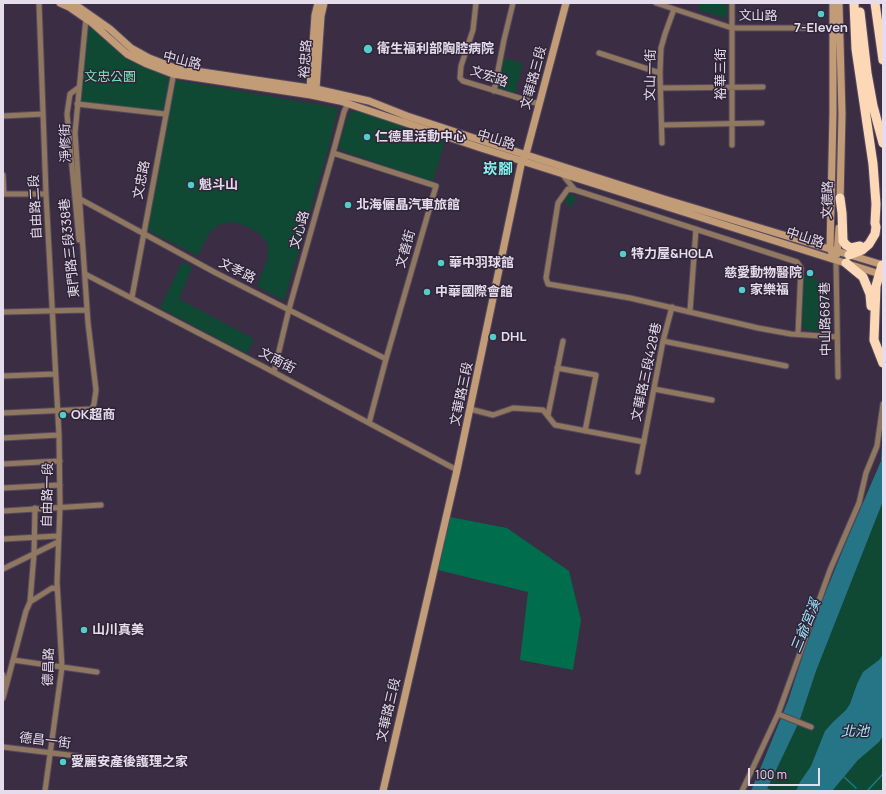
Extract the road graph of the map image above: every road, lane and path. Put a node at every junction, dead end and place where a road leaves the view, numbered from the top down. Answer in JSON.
{"nodes":[{"id":1,"x":39,"y":3,"type":"edge"},
{"id":2,"x":60,"y":3,"type":"edge"},
{"id":3,"x":73,"y":3,"type":"edge"},
{"id":4,"x":318,"y":3,"type":"edge"},
{"id":5,"x":324,"y":3,"type":"edge"},
{"id":6,"x":476,"y":3,"type":"edge"},
{"id":7,"x":513,"y":3,"type":"edge"},
{"id":8,"x":566,"y":3,"type":"edge"},
{"id":9,"x":656,"y":3,"type":"edge"},
{"id":10,"x":732,"y":3,"type":"edge"},
{"id":11,"x":833,"y":3,"type":"edge"},
{"id":12,"x":840,"y":3,"type":"edge"},
{"id":13,"x":854,"y":3,"type":"edge"},
{"id":14,"x":859,"y":3,"type":"edge"},
{"id":15,"x":875,"y":3,"type":"edge"},
{"id":16,"x":674,"y":9,"type":"junction"},
{"id":17,"x":87,"y":16,"type":"junction"},
{"id":18,"x":732,"y":28,"type":"junction"},
{"id":19,"x":836,"y":28,"type":"junction"},
{"id":20,"x":599,"y":54,"type":"dead end"},
{"id":21,"x":315,"y":58,"type":"junction"},
{"id":22,"x":883,"y":60,"type":"edge"},
{"id":23,"x":174,"y":71,"type":"junction"},
{"id":24,"x":660,"y":73,"type":"junction"},
{"id":25,"x":732,"y":87,"type":"junction"},
{"id":26,"x":763,"y":87,"type":"dead end"},
{"id":27,"x":78,"y":88,"type":"junction"},
{"id":28,"x":661,"y":88,"type":"junction"},
{"id":29,"x":312,"y":90,"type":"junction"},
{"id":30,"x":494,"y":91,"type":"junction"},
{"id":31,"x":351,"y":96,"type":"junction"},
{"id":32,"x":77,"y":104,"type":"junction"},
{"id":33,"x":348,"y":104,"type":"junction"},
{"id":34,"x":539,"y":104,"type":"junction"},
{"id":35,"x":43,"y":114,"type":"junction"},
{"id":36,"x":165,"y":114,"type":"junction"},
{"id":37,"x":3,"y":116,"type":"edge"},
{"id":38,"x":762,"y":123,"type":"dead end"},
{"id":39,"x":732,"y":124,"type":"junction"},
{"id":40,"x":662,"y":125,"type":"junction"},
{"id":41,"x":883,"y":143,"type":"edge"},
{"id":42,"x":662,"y":144,"type":"dead end"},
{"id":43,"x":732,"y":145,"type":"dead end"},
{"id":44,"x":333,"y":153,"type":"junction"},
{"id":45,"x":524,"y":157,"type":"junction"},
{"id":46,"x":562,"y":173,"type":"junction"},
{"id":47,"x":3,"y":174,"type":"edge"},
{"id":48,"x":575,"y":190,"type":"junction"},
{"id":49,"x":4,"y":194,"type":"edge"},
{"id":50,"x":46,"y":194,"type":"junction"},
{"id":51,"x":840,"y":198,"type":"junction"},
{"id":52,"x":80,"y":199,"type":"junction"},
{"id":53,"x":875,"y":223,"type":"junction"},
{"id":54,"x":696,"y":229,"type":"junction"},
{"id":55,"x":143,"y":233,"type":"junction"},
{"id":56,"x":830,"y":249,"type":"junction"},
{"id":57,"x":838,"y":251,"type":"junction"},
{"id":58,"x":848,"y":259,"type":"junction"},
{"id":59,"x":836,"y":260,"type":"junction"},
{"id":60,"x":883,"y":265,"type":"edge"},
{"id":61,"x":85,"y":274,"type":"junction"},
{"id":62,"x":881,"y":275,"type":"edge"},
{"id":63,"x":132,"y":297,"type":"junction"},
{"id":64,"x":672,"y":307,"type":"junction"},
{"id":65,"x":290,"y":309,"type":"junction"},
{"id":66,"x":87,"y":310,"type":"junction"},
{"id":67,"x":3,"y":312,"type":"edge"},
{"id":68,"x":52,"y":312,"type":"junction"},
{"id":69,"x":690,"y":312,"type":"junction"},
{"id":70,"x":798,"y":334,"type":"junction"},
{"id":71,"x":837,"y":336,"type":"junction"},
{"id":72,"x":874,"y":340,"type":"junction"},
{"id":73,"x":563,"y":341,"type":"dead end"},
{"id":74,"x":663,"y":341,"type":"junction"},
{"id":75,"x":386,"y":359,"type":"junction"},
{"id":76,"x":883,"y":363,"type":"edge"},
{"id":77,"x":786,"y":366,"type":"dead end"},
{"id":78,"x":558,"y":368,"type":"junction"},
{"id":79,"x":274,"y":372,"type":"junction"},
{"id":80,"x":55,"y":374,"type":"junction"},
{"id":81,"x":3,"y":376,"type":"edge"},
{"id":82,"x":838,"y":377,"type":"dead end"},
{"id":83,"x":654,"y":389,"type":"junction"},
{"id":84,"x":712,"y":400,"type":"dead end"},
{"id":85,"x":883,"y":404,"type":"edge"},
{"id":86,"x":470,"y":409,"type":"junction"},
{"id":87,"x":58,"y":410,"type":"junction"},
{"id":88,"x":3,"y":413,"type":"edge"},
{"id":89,"x":548,"y":415,"type":"junction"},
{"id":90,"x":369,"y":423,"type":"junction"},
{"id":91,"x":585,"y":431,"type":"junction"},
{"id":92,"x":59,"y":436,"type":"junction"},
{"id":93,"x":3,"y":438,"type":"edge"},
{"id":94,"x":644,"y":442,"type":"junction"},
{"id":95,"x":60,"y":461,"type":"junction"},
{"id":96,"x":3,"y":464,"type":"edge"},
{"id":97,"x":458,"y":470,"type":"junction"},
{"id":98,"x":638,"y":472,"type":"dead end"},
{"id":99,"x":60,"y":485,"type":"junction"},
{"id":100,"x":3,"y":488,"type":"edge"},
{"id":101,"x":101,"y":505,"type":"dead end"},
{"id":102,"x":60,"y":507,"type":"junction"},
{"id":103,"x":35,"y":508,"type":"junction"},
{"id":104,"x":3,"y":511,"type":"edge"},
{"id":105,"x":34,"y":536,"type":"junction"},
{"id":106,"x":58,"y":536,"type":"junction"},
{"id":107,"x":3,"y":539,"type":"edge"},
{"id":108,"x":58,"y":542,"type":"junction"},
{"id":109,"x":34,"y":554,"type":"junction"},
{"id":110,"x":3,"y":569,"type":"edge"},
{"id":111,"x":57,"y":589,"type":"junction"},
{"id":112,"x":30,"y":602,"type":"junction"},
{"id":113,"x":13,"y":660,"type":"junction"},
{"id":114,"x":62,"y":667,"type":"junction"},
{"id":115,"x":97,"y":672,"type":"dead end"},
{"id":116,"x":3,"y":675,"type":"edge"},
{"id":117,"x":6,"y":688,"type":"junction"},
{"id":118,"x":3,"y":698,"type":"edge"},
{"id":119,"x":779,"y":715,"type":"junction"},
{"id":120,"x":811,"y":727,"type":"dead end"},
{"id":121,"x":3,"y":747,"type":"edge"},
{"id":122,"x":50,"y":753,"type":"junction"},
{"id":123,"x":85,"y":757,"type":"dead end"},
{"id":124,"x":45,"y":791,"type":"edge"},
{"id":125,"x":383,"y":791,"type":"edge"},
{"id":126,"x":742,"y":791,"type":"edge"}],
"edges":[{"from":1,"to":35,"type":"street","name":"自由路二段"},
{"from":2,"to":17,"type":"main road"},
{"from":3,"to":17,"type":"main road"},
{"from":4,"to":21,"type":"main road","name":"裕忠路"},
{"from":5,"to":21,"type":"main road","name":"裕忠路"},
{"from":6,"to":30,"type":"street","name":"文宏路"},
{"from":7,"to":30,"type":"street"},
{"from":8,"to":34,"type":"main road","name":"文華路三段"},
{"from":9,"to":16,"type":"street","name":"文山路"},
{"from":10,"to":18,"type":"street","name":"裕華三街"},
{"from":11,"to":19,"type":"main road","name":"文德路"},
{"from":12,"to":19,"type":"main road","name":"文德路"},
{"from":13,"to":53,"type":"highway"},
{"from":14,"to":41,"type":"highway"},
{"from":15,"to":22,"type":"highway"},
{"from":16,"to":18,"type":"street","name":"文山路"},
{"from":16,"to":24,"type":"street","name":"文山一街"},
{"from":17,"to":23,"type":"main road","name":"中山路"},
{"from":17,"to":27,"type":"street","name":"淨修街"},
{"from":18,"to":19,"type":"street","name":"文山路"},
{"from":18,"to":25,"type":"street","name":"裕華三街"},
{"from":19,"to":51,"type":"main road","name":"文德路"},
{"from":19,"to":56,"type":"main road","name":"文德路"},
{"from":20,"to":24,"type":"street"},
{"from":21,"to":29,"type":"main road","name":"裕忠路"},
{"from":23,"to":29,"type":"main road","name":"中山路"},
{"from":23,"to":36,"type":"street","name":"文忠路"},
{"from":24,"to":28,"type":"street","name":"文山一街"},
{"from":25,"to":26,"type":"street"},
{"from":25,"to":28,"type":"street"},
{"from":25,"to":39,"type":"street","name":"裕華三街"},
{"from":27,"to":32,"type":"street","name":"淨修街"},
{"from":27,"to":61,"type":"street","name":"東門路三段338巷"},
{"from":28,"to":40,"type":"street","name":"文山一街"},
{"from":29,"to":31,"type":"main road","name":"中山路"},
{"from":29,"to":33,"type":"main road","name":"中山路"},
{"from":30,"to":34,"type":"street","name":"文宏路"},
{"from":31,"to":33,"type":"street","name":"文心路"},
{"from":31,"to":45,"type":"main road","name":"中山路"},
{"from":32,"to":36,"type":"street"},
{"from":32,"to":52,"type":"street","name":"淨修街"},
{"from":33,"to":44,"type":"street","name":"文心路"},
{"from":33,"to":45,"type":"main road","name":"中山路"},
{"from":34,"to":45,"type":"main road","name":"文華路三段"},
{"from":35,"to":37,"type":"street"},
{"from":35,"to":50,"type":"street","name":"自由路二段"},
{"from":36,"to":55,"type":"street","name":"文忠路"},
{"from":38,"to":39,"type":"street"},
{"from":39,"to":40,"type":"street"},
{"from":39,"to":43,"type":"street","name":"裕華三街"},
{"from":40,"to":42,"type":"street","name":"文山一街"},
{"from":44,"to":65,"type":"street","name":"文心路"},
{"from":44,"to":75,"type":"street","name":"文善街"},
{"from":45,"to":46,"type":"main road","name":"中山路"},
{"from":45,"to":56,"type":"main road","name":"中山路"},
{"from":45,"to":86,"type":"main road","name":"文華路三段"},
{"from":46,"to":48,"type":"street"},
{"from":46,"to":59,"type":"main road","name":"中山路"},
{"from":47,"to":49,"type":"street"},
{"from":48,"to":54,"type":"street"},
{"from":48,"to":64,"type":"street"},
{"from":49,"to":50,"type":"street"},
{"from":50,"to":68,"type":"street","name":"自由路二段"},
{"from":51,"to":53,"type":"highway"},
{"from":51,"to":57,"type":"main road","name":"文德路"},
{"from":52,"to":55,"type":"street","name":"文孝路"},
{"from":52,"to":61,"type":"street","name":"淨修街"},
{"from":53,"to":58,"type":"highway"},
{"from":54,"to":69,"type":"street"},
{"from":54,"to":70,"type":"street"},
{"from":55,"to":63,"type":"street","name":"文忠路"},
{"from":55,"to":65,"type":"street","name":"文孝路"},
{"from":56,"to":57,"type":"main road","name":"中山路"},
{"from":56,"to":59,"type":"main road"},
{"from":57,"to":58,"type":"main road","name":"中山路"},
{"from":57,"to":59,"type":"main road","name":"文德路"},
{"from":58,"to":59,"type":"main road","name":"中山路"},
{"from":58,"to":60,"type":"main road","name":"中山路"},
{"from":58,"to":62,"type":"main road","name":"中山路"},
{"from":58,"to":72,"type":"highway"},
{"from":59,"to":71,"type":"street","name":"中山路687巷"},
{"from":60,"to":62,"type":"highway"},
{"from":61,"to":63,"type":"street","name":"文南街"},
{"from":61,"to":66,"type":"street","name":"東門路三段338巷"},
{"from":62,"to":72,"type":"highway"},
{"from":63,"to":79,"type":"street","name":"文南街"},
{"from":64,"to":69,"type":"street"},
{"from":64,"to":74,"type":"street","name":"文華路三段428巷"},
{"from":65,"to":75,"type":"street","name":"文孝路"},
{"from":65,"to":79,"type":"street","name":"文心路"},
{"from":66,"to":68,"type":"street"},
{"from":66,"to":87,"type":"street","name":"東門路三段338巷"},
{"from":67,"to":68,"type":"street"},
{"from":68,"to":80,"type":"street","name":"自由路二段"},
{"from":69,"to":70,"type":"street"},
{"from":70,"to":71,"type":"street"},
{"from":71,"to":82,"type":"street","name":"中山路687巷"},
{"from":72,"to":76,"type":"highway"},
{"from":73,"to":78,"type":"street"},
{"from":74,"to":77,"type":"street"},
{"from":74,"to":83,"type":"street","name":"文華路三段428巷"},
{"from":75,"to":90,"type":"street","name":"文善街"},
{"from":78,"to":89,"type":"street"},
{"from":78,"to":91,"type":"street"},
{"from":79,"to":90,"type":"street","name":"文南街"},
{"from":80,"to":81,"type":"street"},
{"from":80,"to":87,"type":"street","name":"自由路二段"},
{"from":83,"to":84,"type":"street"},
{"from":83,"to":94,"type":"street","name":"文華路三段428巷"},
{"from":85,"to":119,"type":"street"},
{"from":86,"to":89,"type":"street","name":"文華路三段428巷"},
{"from":86,"to":97,"type":"main road","name":"文華路三段"},
{"from":87,"to":88,"type":"street"},
{"from":87,"to":92,"type":"street","name":"自由路一段"},
{"from":89,"to":91,"type":"street","name":"文華路三段428巷"},
{"from":90,"to":97,"type":"street","name":"文南街"},
{"from":91,"to":94,"type":"street","name":"文華路三段428巷"},
{"from":92,"to":93,"type":"street"},
{"from":92,"to":95,"type":"street","name":"自由路一段"},
{"from":94,"to":98,"type":"street","name":"文華路三段428巷"},
{"from":95,"to":96,"type":"street"},
{"from":95,"to":99,"type":"street","name":"自由路一段"},
{"from":97,"to":125,"type":"main road","name":"文華路三段"},
{"from":99,"to":100,"type":"street"},
{"from":99,"to":102,"type":"street","name":"自由路一段"},
{"from":101,"to":102,"type":"street"},
{"from":102,"to":103,"type":"street"},
{"from":102,"to":106,"type":"street","name":"自由路一段"},
{"from":103,"to":104,"type":"street"},
{"from":103,"to":105,"type":"street"},
{"from":105,"to":106,"type":"street"},
{"from":105,"to":107,"type":"street"},
{"from":105,"to":109,"type":"street"},
{"from":106,"to":108,"type":"street","name":"自由路一段"},
{"from":108,"to":109,"type":"street","name":"自由路一段"},
{"from":108,"to":111,"type":"street","name":"德昌路"},
{"from":109,"to":110,"type":"street","name":"自由路一段"},
{"from":109,"to":112,"type":"street"},
{"from":111,"to":112,"type":"street"},
{"from":111,"to":114,"type":"street","name":"德昌路"},
{"from":112,"to":113,"type":"street"},
{"from":113,"to":114,"type":"street"},
{"from":113,"to":117,"type":"street"},
{"from":114,"to":115,"type":"street"},
{"from":114,"to":122,"type":"street","name":"德昌路"},
{"from":116,"to":117,"type":"street"},
{"from":117,"to":118,"type":"street"},
{"from":119,"to":120,"type":"street"},
{"from":119,"to":126,"type":"street"},
{"from":121,"to":122,"type":"street","name":"德昌一街"},
{"from":122,"to":123,"type":"street","name":"德昌一街"},
{"from":122,"to":124,"type":"street","name":"德昌路"}]}
